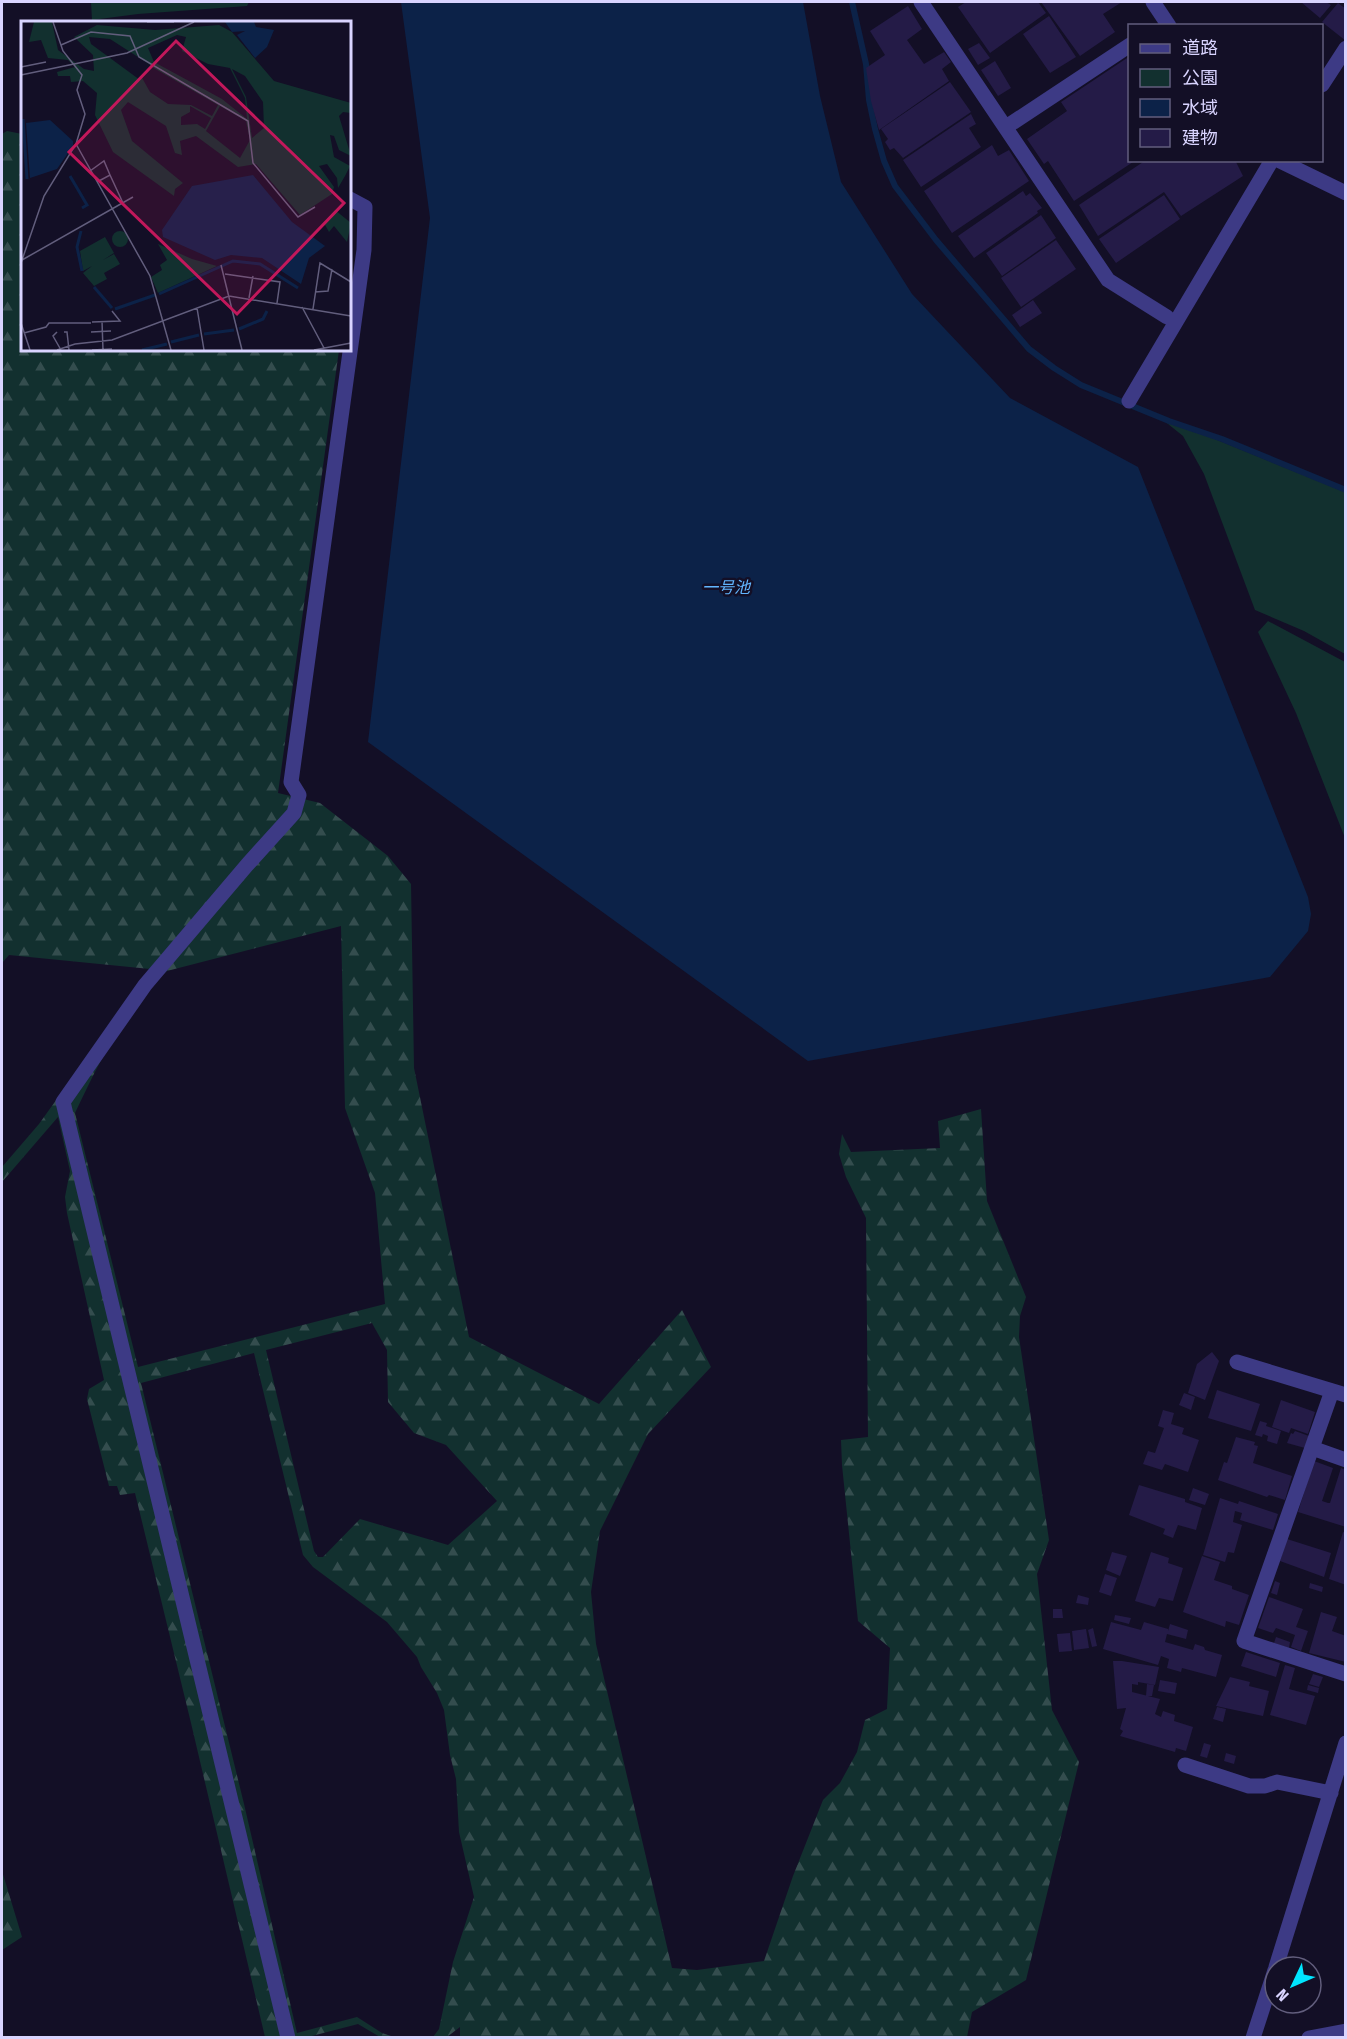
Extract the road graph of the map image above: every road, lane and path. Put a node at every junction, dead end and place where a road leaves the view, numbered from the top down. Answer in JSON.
{"nodes":[{"id":1,"x":921,"y":2,"type":"edge"},
{"id":2,"x":1154,"y":2,"type":"edge"},
{"id":3,"x":1165,"y":24,"type":"edge"},
{"id":4,"x":1128,"y":46,"type":"edge"},
{"id":5,"x":1346,"y":48,"type":"edge"},
{"id":6,"x":1323,"y":83,"type":"edge"},
{"id":7,"x":1006,"y":127,"type":"junction"},
{"id":8,"x":1271,"y":162,"type":"edge"},
{"id":9,"x":1282,"y":162,"type":"edge"},
{"id":10,"x":1346,"y":193,"type":"edge"},
{"id":11,"x":351,"y":200,"type":"edge"},
{"id":12,"x":1167,"y":317,"type":"dead end"},
{"id":13,"x":351,"y":345,"type":"edge"},
{"id":14,"x":350,"y":351,"type":"edge"},
{"id":15,"x":1129,"y":401,"type":"dead end"},
{"id":16,"x":1237,"y":1362,"type":"dead end"},
{"id":17,"x":1339,"y":1393,"type":"edge"},
{"id":18,"x":1312,"y":1448,"type":"junction"},
{"id":19,"x":1346,"y":1460,"type":"edge"},
{"id":20,"x":1346,"y":1674,"type":"edge"},
{"id":21,"x":1346,"y":1743,"type":"edge"},
{"id":22,"x":1185,"y":1765,"type":"dead end"},
{"id":23,"x":1331,"y":1793,"type":"junction"},
{"id":24,"x":1279,"y":1955,"type":"edge"},
{"id":25,"x":1263,"y":2006,"type":"edge"},
{"id":26,"x":1346,"y":2031,"type":"edge"},
{"id":27,"x":288,"y":2037,"type":"edge"},
{"id":28,"x":1253,"y":2037,"type":"edge"},
{"id":29,"x":1309,"y":2037,"type":"edge"}],
"edges":[{"from":1,"to":7,"type":"street"},
{"from":2,"to":3,"type":"street"},
{"from":4,"to":7,"type":"street"},
{"from":5,"to":6,"type":"street"},
{"from":7,"to":12,"type":"street"},
{"from":8,"to":15,"type":"street"},
{"from":9,"to":10,"type":"street"},
{"from":11,"to":13,"type":"street"},
{"from":14,"to":27,"type":"street"},
{"from":16,"to":17,"type":"street"},
{"from":17,"to":18,"type":"street"},
{"from":18,"to":19,"type":"street"},
{"from":18,"to":20,"type":"street"},
{"from":21,"to":23,"type":"street"},
{"from":22,"to":23,"type":"street"},
{"from":23,"to":24,"type":"street"},
{"from":25,"to":28,"type":"street"},
{"from":26,"to":29,"type":"street"}]}
